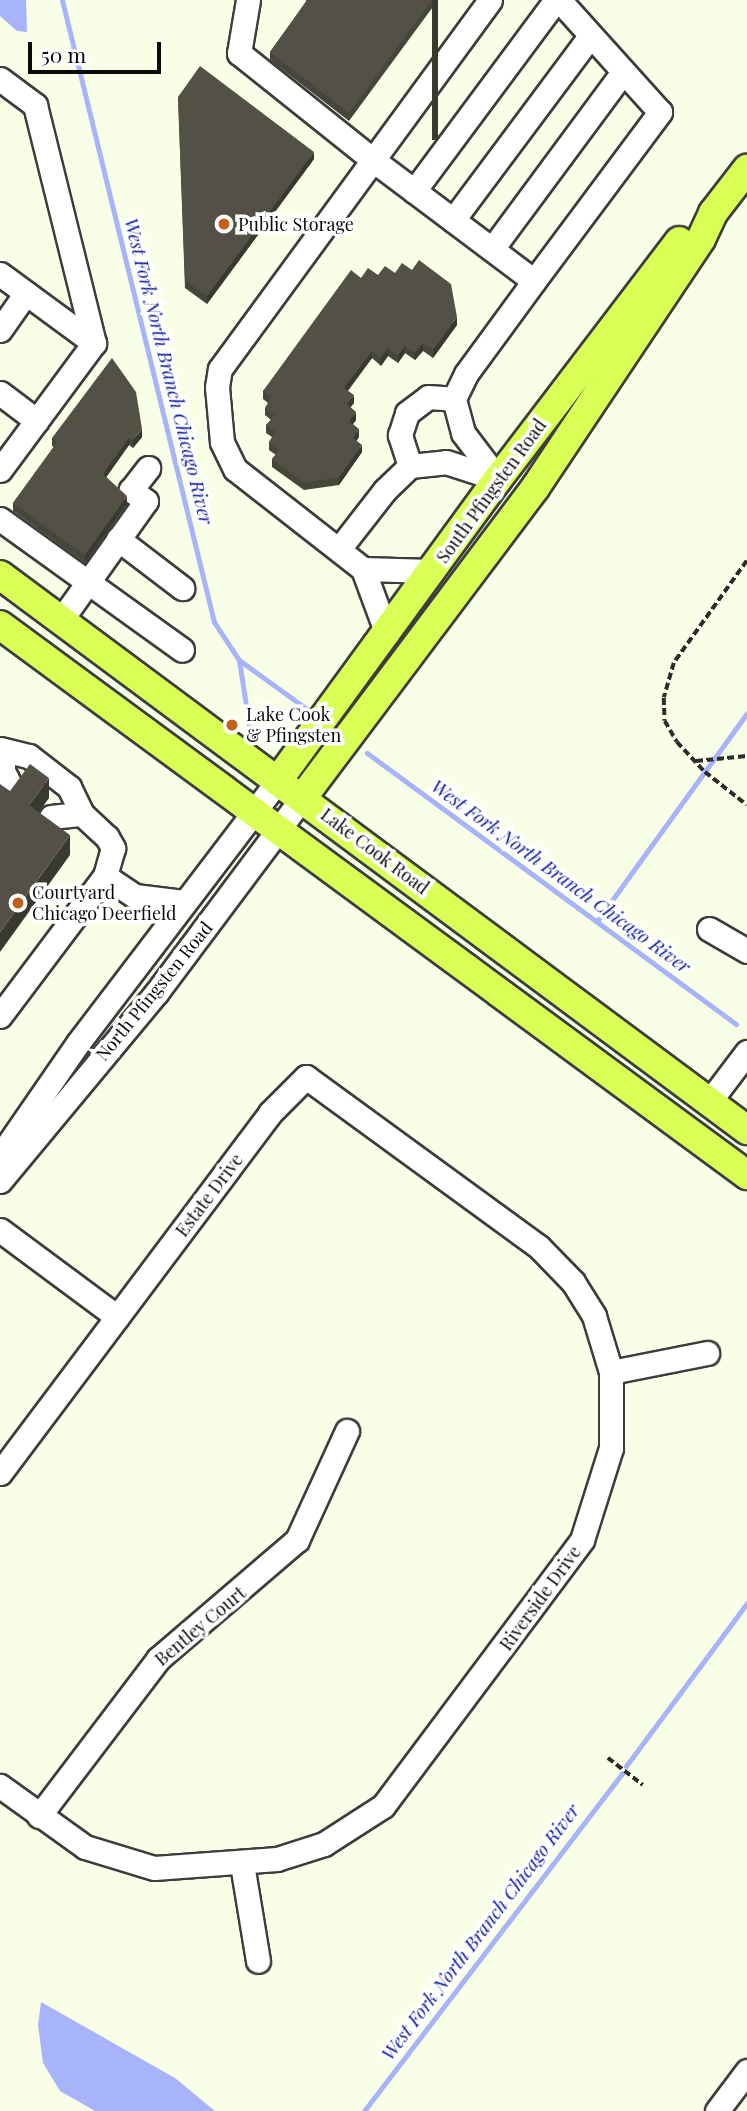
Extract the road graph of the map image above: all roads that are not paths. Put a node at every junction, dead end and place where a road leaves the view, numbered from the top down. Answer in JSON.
{"nodes":[{"id":1,"x":248,"y":0,"type":"edge"},
{"id":2,"x":491,"y":0,"type":"edge"},
{"id":3,"x":557,"y":0,"type":"edge"},
{"id":4,"x":590,"y":36,"type":"junction"},
{"id":5,"x":623,"y":72,"type":"junction"},
{"id":6,"x":0,"y":79,"type":"edge"},
{"id":7,"x":373,"y":160,"type":"junction"},
{"id":8,"x":747,"y":169,"type":"edge"},
{"id":9,"x":414,"y":191,"type":"junction"},
{"id":10,"x":713,"y":213,"type":"junction"},
{"id":11,"x":453,"y":220,"type":"junction"},
{"id":12,"x":492,"y":249,"type":"junction"},
{"id":13,"x":0,"y":274,"type":"edge"},
{"id":14,"x":534,"y":281,"type":"junction"},
{"id":15,"x":26,"y":293,"type":"junction"},
{"id":16,"x":0,"y":330,"type":"edge"},
{"id":17,"x":94,"y":343,"type":"junction"},
{"id":18,"x":0,"y":393,"type":"edge"},
{"id":19,"x":454,"y":399,"type":"junction"},
{"id":20,"x":37,"y":421,"type":"junction"},
{"id":21,"x":410,"y":466,"type":"junction"},
{"id":22,"x":148,"y":468,"type":"dead end"},
{"id":23,"x":0,"y":470,"type":"edge"},
{"id":24,"x":498,"y":479,"type":"junction"},
{"id":25,"x":0,"y":519,"type":"edge"},
{"id":26,"x":118,"y":539,"type":"junction"},
{"id":27,"x":339,"y":549,"type":"junction"},
{"id":28,"x":363,"y":569,"type":"junction"},
{"id":29,"x":432,"y":571,"type":"junction"},
{"id":30,"x":0,"y":575,"type":"edge"},
{"id":31,"x":87,"y":586,"type":"junction"},
{"id":32,"x":182,"y":588,"type":"dead end"},
{"id":33,"x":61,"y":620,"type":"junction"},
{"id":34,"x":0,"y":625,"type":"edge"},
{"id":35,"x":387,"y":634,"type":"junction"},
{"id":36,"x":182,"y":650,"type":"dead end"},
{"id":37,"x":1,"y":750,"type":"edge"},
{"id":38,"x":279,"y":779,"type":"junction"},
{"id":39,"x":12,"y":787,"type":"edge"},
{"id":40,"x":303,"y":797,"type":"junction"},
{"id":41,"x":254,"y":812,"type":"junction"},
{"id":42,"x":82,"y":814,"type":"junction"},
{"id":43,"x":51,"y":817,"type":"edge"},
{"id":44,"x":279,"y":830,"type":"junction"},
{"id":45,"x":105,"y":876,"type":"junction"},
{"id":46,"x":184,"y":902,"type":"junction"},
{"id":47,"x":709,"y":929,"type":"dead end"},
{"id":48,"x":747,"y":951,"type":"edge"},
{"id":49,"x":0,"y":1016,"type":"edge"},
{"id":50,"x":747,"y":1052,"type":"edge"},
{"id":51,"x":306,"y":1077,"type":"joint"},
{"id":52,"x":709,"y":1102,"type":"junction"},
{"id":53,"x":747,"y":1130,"type":"edge"},
{"id":54,"x":0,"y":1156,"type":"edge"},
{"id":55,"x":747,"y":1175,"type":"edge"},
{"id":56,"x":0,"y":1181,"type":"edge"},
{"id":57,"x":0,"y":1230,"type":"edge"},
{"id":58,"x":117,"y":1317,"type":"junction"},
{"id":59,"x":707,"y":1353,"type":"dead end"},
{"id":60,"x":611,"y":1372,"type":"junction"},
{"id":61,"x":348,"y":1431,"type":"dead end"},
{"id":62,"x":0,"y":1473,"type":"edge"},
{"id":63,"x":0,"y":1786,"type":"edge"},
{"id":64,"x":39,"y":1816,"type":"junction"},
{"id":65,"x":242,"y":1864,"type":"junction"},
{"id":66,"x":258,"y":1961,"type":"dead end"},
{"id":67,"x":747,"y":2071,"type":"edge"},
{"id":68,"x":717,"y":2111,"type":"edge"}],
"edges":[{"from":1,"to":7,"type":"street"},
{"from":2,"to":7,"type":"street"},
{"from":3,"to":4,"type":"street"},
{"from":3,"to":9,"type":"street"},
{"from":4,"to":5,"type":"street"},
{"from":4,"to":11,"type":"street"},
{"from":5,"to":12,"type":"street"},
{"from":5,"to":14,"type":"street"},
{"from":6,"to":17,"type":"street"},
{"from":7,"to":9,"type":"street"},
{"from":7,"to":27,"type":"street"},
{"from":8,"to":10,"type":"main road","name":"South Pfingsten Road"},
{"from":9,"to":11,"type":"street"},
{"from":10,"to":24,"type":"main road","name":"South Pfingsten Road"},
{"from":10,"to":40,"type":"main road","name":"South Pfingsten Road"},
{"from":11,"to":12,"type":"street"},
{"from":12,"to":14,"type":"street"},
{"from":13,"to":15,"type":"street"},
{"from":14,"to":19,"type":"street"},
{"from":15,"to":16,"type":"street"},
{"from":15,"to":17,"type":"street"},
{"from":17,"to":20,"type":"street"},
{"from":18,"to":20,"type":"street"},
{"from":19,"to":21,"type":"street"},
{"from":19,"to":24,"type":"street"},
{"from":20,"to":23,"type":"street"},
{"from":21,"to":24,"type":"street"},
{"from":21,"to":27,"type":"street"},
{"from":22,"to":26,"type":"street"},
{"from":24,"to":29,"type":"main road","name":"South Pfingsten Road"},
{"from":25,"to":31,"type":"street"},
{"from":26,"to":31,"type":"street"},
{"from":26,"to":32,"type":"street"},
{"from":27,"to":28,"type":"street"},
{"from":28,"to":29,"type":"street"},
{"from":28,"to":35,"type":"street"},
{"from":29,"to":35,"type":"main road","name":"South Pfingsten Road"},
{"from":30,"to":33,"type":"main road","name":"Lake Cook Road"},
{"from":31,"to":33,"type":"street"},
{"from":31,"to":36,"type":"street"},
{"from":33,"to":38,"type":"main road","name":"Lake Cook Road"},
{"from":34,"to":41,"type":"main road"},
{"from":35,"to":38,"type":"main road","name":"South Pfingsten Road"},
{"from":37,"to":39,"type":"street"},
{"from":37,"to":42,"type":"street"},
{"from":38,"to":40,"type":"main road","name":"Lake Cook Road"},
{"from":38,"to":41,"type":"street","name":"North Pfingsten Road"},
{"from":40,"to":44,"type":"street","name":"North Pfingsten Road"},
{"from":40,"to":52,"type":"main road","name":"Lake Cook Road"},
{"from":41,"to":44,"type":"main road"},
{"from":41,"to":46,"type":"street","name":"North Pfingsten Road"},
{"from":42,"to":43,"type":"street"},
{"from":42,"to":45,"type":"street"},
{"from":44,"to":55,"type":"main road"},
{"from":44,"to":56,"type":"street","name":"North Pfingsten Road"},
{"from":45,"to":46,"type":"street"},
{"from":45,"to":49,"type":"street"},
{"from":46,"to":54,"type":"street","name":"North Pfingsten Road"},
{"from":47,"to":48,"type":"street"},
{"from":50,"to":52,"type":"street"},
{"from":51,"to":58,"type":"street","name":"Estate Drive"},
{"from":51,"to":60,"type":"street","name":"Riverside Drive"},
{"from":52,"to":53,"type":"main road","name":"Lake Cook Road"},
{"from":57,"to":58,"type":"street"},
{"from":58,"to":62,"type":"street","name":"Estate Drive"},
{"from":59,"to":60,"type":"street"},
{"from":60,"to":65,"type":"street","name":"Riverside Drive"},
{"from":61,"to":64,"type":"street","name":"Bentley Court"},
{"from":63,"to":64,"type":"street","name":"Riverside Drive"},
{"from":64,"to":65,"type":"street","name":"Riverside Drive"},
{"from":65,"to":66,"type":"street"},
{"from":67,"to":68,"type":"street"}]}
